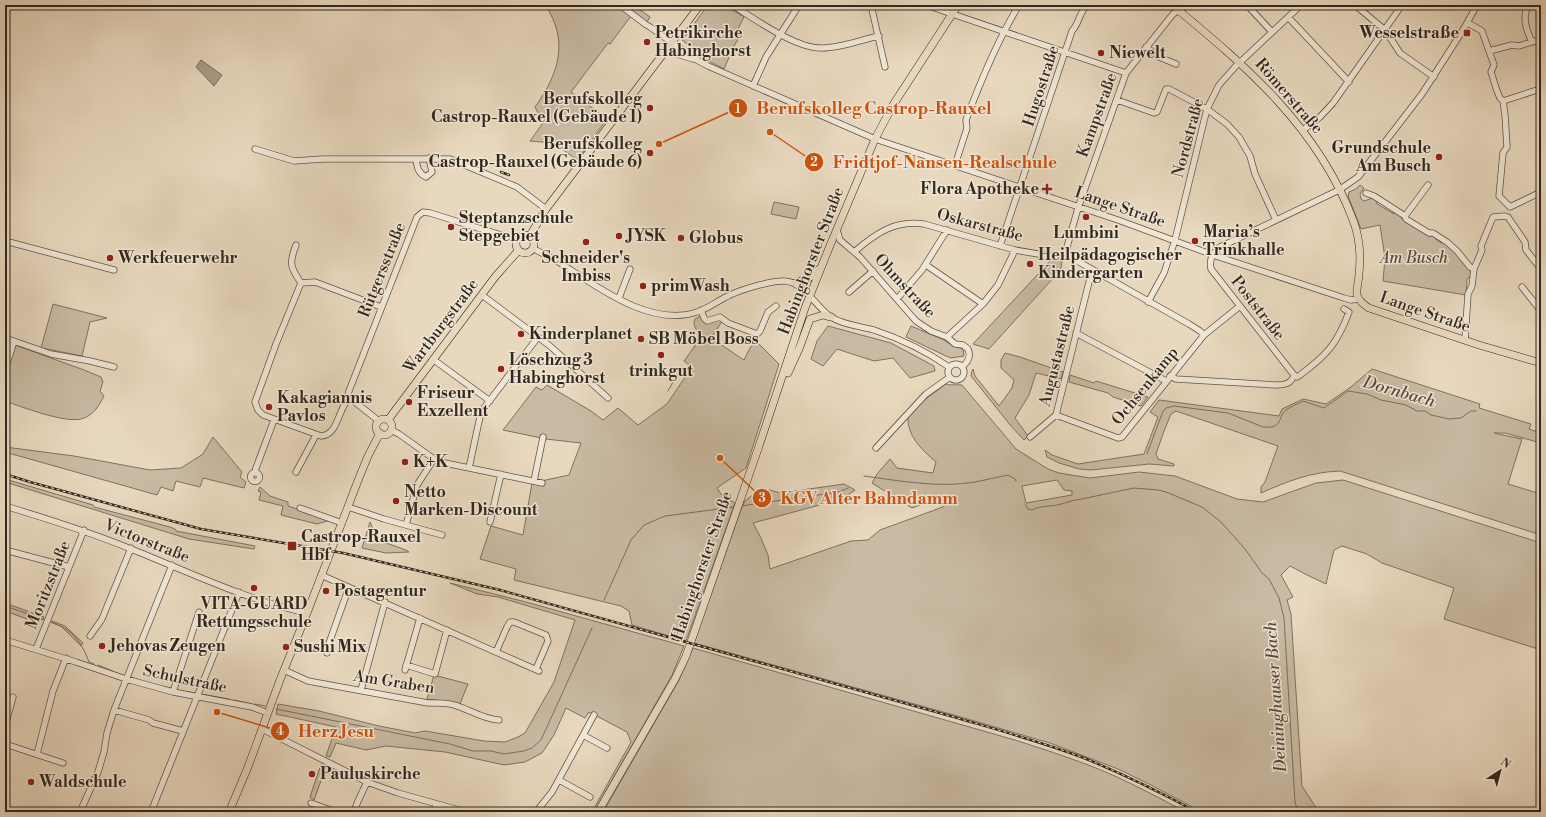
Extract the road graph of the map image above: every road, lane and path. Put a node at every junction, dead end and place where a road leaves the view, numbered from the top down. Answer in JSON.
{"nodes":[{"id":1,"x":620,"y":5,"type":"edge"},
{"id":2,"x":700,"y":5,"type":"edge"},
{"id":3,"x":732,"y":5,"type":"edge"},
{"id":4,"x":799,"y":5,"type":"edge"},
{"id":5,"x":871,"y":5,"type":"edge"},
{"id":6,"x":926,"y":5,"type":"edge"},
{"id":7,"x":958,"y":5,"type":"edge"},
{"id":8,"x":1019,"y":5,"type":"edge"},
{"id":9,"x":1087,"y":5,"type":"edge"},
{"id":10,"x":1172,"y":5,"type":"edge"},
{"id":11,"x":1187,"y":5,"type":"edge"},
{"id":12,"x":1247,"y":5,"type":"edge"},
{"id":13,"x":1301,"y":5,"type":"edge"},
{"id":14,"x":1356,"y":5,"type":"edge"},
{"id":15,"x":1402,"y":5,"type":"edge"},
{"id":16,"x":1477,"y":5,"type":"edge"},
{"id":17,"x":1529,"y":5,"type":"edge"},
{"id":18,"x":1179,"y":11,"type":"junction"},
{"id":19,"x":952,"y":14,"type":"junction"},
{"id":20,"x":1288,"y":17,"type":"junction"},
{"id":21,"x":1468,"y":23,"type":"junction"},
{"id":22,"x":1385,"y":30,"type":"junction"},
{"id":23,"x":1004,"y":32,"type":"junction"},
{"id":24,"x":1272,"y":32,"type":"junction"},
{"id":25,"x":781,"y":34,"type":"junction"},
{"id":26,"x":879,"y":36,"type":"junction"},
{"id":27,"x":1532,"y":42,"type":"junction"},
{"id":28,"x":672,"y":43,"type":"junction"},
{"id":29,"x":1541,"y":43,"type":"edge"},
{"id":30,"x":1146,"y":47,"type":"junction"},
{"id":31,"x":668,"y":49,"type":"junction"},
{"id":32,"x":1489,"y":50,"type":"junction"},
{"id":33,"x":1066,"y":52,"type":"junction"},
{"id":34,"x":695,"y":59,"type":"junction"},
{"id":35,"x":1240,"y":62,"type":"junction"},
{"id":36,"x":1176,"y":64,"type":"dead end"},
{"id":37,"x":885,"y":67,"type":"dead end"},
{"id":38,"x":1126,"y":73,"type":"junction"},
{"id":39,"x":1434,"y":77,"type":"junction"},
{"id":40,"x":1349,"y":82,"type":"junction"},
{"id":41,"x":753,"y":86,"type":"junction"},
{"id":42,"x":1541,"y":90,"type":"edge"},
{"id":43,"x":1117,"y":100,"type":"junction"},
{"id":44,"x":1503,"y":101,"type":"junction"},
{"id":45,"x":1207,"y":109,"type":"junction"},
{"id":46,"x":1302,"y":130,"type":"junction"},
{"id":47,"x":875,"y":139,"type":"junction"},
{"id":48,"x":255,"y":149,"type":"dead end"},
{"id":49,"x":429,"y":158,"type":"junction"},
{"id":50,"x":416,"y":159,"type":"junction"},
{"id":51,"x":955,"y":165,"type":"junction"},
{"id":52,"x":1428,"y":185,"type":"dead end"},
{"id":53,"x":1020,"y":188,"type":"junction"},
{"id":54,"x":1339,"y":190,"type":"junction"},
{"id":55,"x":1541,"y":192,"type":"edge"},
{"id":56,"x":1366,"y":193,"type":"dead end"},
{"id":57,"x":1078,"y":208,"type":"junction"},
{"id":58,"x":546,"y":209,"type":"junction"},
{"id":59,"x":1406,"y":216,"type":"junction"},
{"id":60,"x":1276,"y":220,"type":"junction"},
{"id":61,"x":837,"y":230,"type":"junction"},
{"id":62,"x":946,"y":231,"type":"junction"},
{"id":63,"x":529,"y":237,"type":"junction"},
{"id":64,"x":517,"y":240,"type":"junction"},
{"id":65,"x":1175,"y":240,"type":"junction"},
{"id":66,"x":5,"y":241,"type":"edge"},
{"id":67,"x":296,"y":245,"type":"dead end"},
{"id":68,"x":1000,"y":246,"type":"junction"},
{"id":69,"x":533,"y":248,"type":"junction"},
{"id":70,"x":1015,"y":250,"type":"junction"},
{"id":71,"x":518,"y":251,"type":"junction"},
{"id":72,"x":854,"y":252,"type":"junction"},
{"id":73,"x":1065,"y":254,"type":"junction"},
{"id":74,"x":1213,"y":254,"type":"junction"},
{"id":75,"x":926,"y":265,"type":"junction"},
{"id":76,"x":821,"y":268,"type":"junction"},
{"id":77,"x":630,"y":269,"type":"dead end"},
{"id":78,"x":1474,"y":269,"type":"junction"},
{"id":79,"x":1541,"y":269,"type":"edge"},
{"id":80,"x":114,"y":270,"type":"dead end"},
{"id":81,"x":1092,"y":270,"type":"junction"},
{"id":82,"x":873,"y":271,"type":"junction"},
{"id":83,"x":301,"y":282,"type":"junction"},
{"id":84,"x":795,"y":283,"type":"junction"},
{"id":85,"x":1522,"y":287,"type":"dead end"},
{"id":86,"x":849,"y":292,"type":"dead end"},
{"id":87,"x":482,"y":295,"type":"junction"},
{"id":88,"x":810,"y":297,"type":"junction"},
{"id":89,"x":619,"y":298,"type":"junction"},
{"id":90,"x":1358,"y":298,"type":"junction"},
{"id":91,"x":897,"y":299,"type":"junction"},
{"id":92,"x":1148,"y":302,"type":"junction"},
{"id":93,"x":983,"y":304,"type":"junction"},
{"id":94,"x":776,"y":306,"type":"dead end"},
{"id":95,"x":1240,"y":306,"type":"junction"},
{"id":96,"x":381,"y":307,"type":"junction"},
{"id":97,"x":1344,"y":308,"type":"dead end"},
{"id":98,"x":702,"y":310,"type":"junction"},
{"id":99,"x":1541,"y":310,"type":"edge"},
{"id":100,"x":831,"y":317,"type":"junction"},
{"id":101,"x":1076,"y":333,"type":"junction"},
{"id":102,"x":1204,"y":336,"type":"junction"},
{"id":103,"x":538,"y":337,"type":"junction"},
{"id":104,"x":947,"y":337,"type":"junction"},
{"id":105,"x":5,"y":338,"type":"edge"},
{"id":106,"x":1465,"y":340,"type":"junction"},
{"id":107,"x":14,"y":341,"type":"junction"},
{"id":108,"x":434,"y":360,"type":"junction"},
{"id":109,"x":1541,"y":363,"type":"edge"},
{"id":110,"x":962,"y":366,"type":"junction"},
{"id":111,"x":114,"y":367,"type":"dead end"},
{"id":112,"x":949,"y":367,"type":"junction"},
{"id":113,"x":5,"y":370,"type":"edge"},
{"id":114,"x":1294,"y":375,"type":"junction"},
{"id":115,"x":1170,"y":376,"type":"junction"},
{"id":116,"x":950,"y":377,"type":"junction"},
{"id":117,"x":1166,"y":381,"type":"junction"},
{"id":118,"x":350,"y":397,"type":"junction"},
{"id":119,"x":776,"y":397,"type":"junction"},
{"id":120,"x":608,"y":398,"type":"dead end"},
{"id":121,"x":490,"y":400,"type":"junction"},
{"id":122,"x":1056,"y":415,"type":"junction"},
{"id":123,"x":274,"y":420,"type":"junction"},
{"id":124,"x":388,"y":420,"type":"junction"},
{"id":125,"x":379,"y":421,"type":"junction"},
{"id":126,"x":391,"y":430,"type":"junction"},
{"id":127,"x":380,"y":433,"type":"junction"},
{"id":128,"x":316,"y":435,"type":"junction"},
{"id":129,"x":543,"y":437,"type":"dead end"},
{"id":130,"x":1030,"y":437,"type":"dead end"},
{"id":131,"x":876,"y":448,"type":"dead end"},
{"id":132,"x":434,"y":459,"type":"junction"},
{"id":133,"x":469,"y":468,"type":"junction"},
{"id":134,"x":296,"y":472,"type":"dead end"},
{"id":135,"x":502,"y":474,"type":"junction"},
{"id":136,"x":534,"y":480,"type":"junction"},
{"id":137,"x":542,"y":483,"type":"dead end"},
{"id":138,"x":256,"y":484,"type":"dead end"},
{"id":139,"x":5,"y":506,"type":"edge"},
{"id":140,"x":348,"y":507,"type":"junction"},
{"id":141,"x":300,"y":508,"type":"dead end"},
{"id":142,"x":490,"y":522,"type":"dead end"},
{"id":143,"x":342,"y":523,"type":"junction"},
{"id":144,"x":406,"y":525,"type":"junction"},
{"id":145,"x":84,"y":530,"type":"junction"},
{"id":146,"x":442,"y":535,"type":"dead end"},
{"id":147,"x":131,"y":548,"type":"junction"},
{"id":148,"x":5,"y":550,"type":"edge"},
{"id":149,"x":172,"y":565,"type":"junction"},
{"id":150,"x":69,"y":568,"type":"junction"},
{"id":151,"x":321,"y":575,"type":"junction"},
{"id":152,"x":349,"y":587,"type":"junction"},
{"id":153,"x":239,"y":592,"type":"junction"},
{"id":154,"x":385,"y":602,"type":"junction"},
{"id":155,"x":199,"y":612,"type":"dead end"},
{"id":156,"x":307,"y":613,"type":"junction"},
{"id":157,"x":420,"y":618,"type":"junction"},
{"id":158,"x":447,"y":630,"type":"junction"},
{"id":159,"x":90,"y":636,"type":"dead end"},
{"id":160,"x":5,"y":640,"type":"edge"},
{"id":161,"x":36,"y":649,"type":"junction"},
{"id":162,"x":496,"y":652,"type":"junction"},
{"id":163,"x":327,"y":653,"type":"dead end"},
{"id":164,"x":66,"y":658,"type":"junction"},
{"id":165,"x":284,"y":670,"type":"junction"},
{"id":166,"x":126,"y":680,"type":"junction"},
{"id":167,"x":361,"y":690,"type":"junction"},
{"id":168,"x":173,"y":692,"type":"junction"},
{"id":169,"x":197,"y":696,"type":"junction"},
{"id":170,"x":13,"y":698,"type":"dead end"},
{"id":171,"x":114,"y":710,"type":"junction"},
{"id":172,"x":268,"y":713,"type":"junction"},
{"id":173,"x":594,"y":715,"type":"dead end"},
{"id":174,"x":499,"y":720,"type":"dead end"},
{"id":175,"x":5,"y":726,"type":"edge"},
{"id":176,"x":262,"y":729,"type":"junction"},
{"id":177,"x":183,"y":732,"type":"junction"},
{"id":178,"x":583,"y":735,"type":"junction"},
{"id":179,"x":5,"y":744,"type":"edge"},
{"id":180,"x":607,"y":748,"type":"dead end"},
{"id":181,"x":37,"y":754,"type":"junction"},
{"id":182,"x":63,"y":763,"type":"dead end"},
{"id":183,"x":559,"y":780,"type":"junction"},
{"id":184,"x":367,"y":782,"type":"junction"},
{"id":185,"x":590,"y":796,"type":"dead end"},
{"id":186,"x":311,"y":803,"type":"dead end"},
{"id":187,"x":437,"y":804,"type":"junction"},
{"id":188,"x":80,"y":812,"type":"edge"},
{"id":189,"x":151,"y":812,"type":"edge"},
{"id":190,"x":229,"y":812,"type":"edge"},
{"id":191,"x":336,"y":812,"type":"edge"},
{"id":192,"x":354,"y":812,"type":"edge"},
{"id":193,"x":434,"y":812,"type":"edge"},
{"id":194,"x":466,"y":812,"type":"edge"},
{"id":195,"x":536,"y":812,"type":"edge"},
{"id":196,"x":598,"y":812,"type":"edge"}],
"edges":[{"from":1,"to":28,"type":"street"},
{"from":2,"to":28,"type":"main road"},
{"from":3,"to":25,"type":"street"},
{"from":4,"to":25,"type":"street"},
{"from":5,"to":26,"type":"street"},
{"from":6,"to":19,"type":"street"},
{"from":7,"to":19,"type":"main road","name":"Habinghorster Straße"},
{"from":8,"to":23,"type":"street"},
{"from":9,"to":33,"type":"street","name":"Hugostraße"},
{"from":10,"to":18,"type":"main road","name":"Römerstraße"},
{"from":11,"to":18,"type":"street","name":"Kampstraße"},
{"from":12,"to":24,"type":"street"},
{"from":13,"to":20,"type":"street","name":"Nordstraße"},
{"from":14,"to":22,"type":"street"},
{"from":15,"to":22,"type":"street"},
{"from":16,"to":21,"type":"street"},
{"from":17,"to":27,"type":"street"},
{"from":18,"to":30,"type":"street","name":"Kampstraße"},
{"from":18,"to":35,"type":"main road","name":"Römerstraße"},
{"from":19,"to":23,"type":"street"},
{"from":19,"to":47,"type":"main road","name":"Habinghorster Straße"},
{"from":20,"to":24,"type":"street","name":"Nordstraße"},
{"from":20,"to":40,"type":"street"},
{"from":21,"to":32,"type":"street"},
{"from":21,"to":39,"type":"street"},
{"from":22,"to":39,"type":"street"},
{"from":22,"to":40,"type":"street"},
{"from":23,"to":33,"type":"street"},
{"from":23,"to":51,"type":"street"},
{"from":24,"to":35,"type":"street","name":"Nordstraße"},
{"from":25,"to":26,"type":"street"},
{"from":25,"to":41,"type":"street"},
{"from":26,"to":37,"type":"street"},
{"from":27,"to":29,"type":"street"},
{"from":27,"to":32,"type":"street"},
{"from":28,"to":31,"type":"main road"},
{"from":28,"to":34,"type":"street","name":"Lange Straße"},
{"from":30,"to":36,"type":"street"},
{"from":30,"to":38,"type":"street","name":"Kampstraße"},
{"from":31,"to":34,"type":"street","name":"Lange Straße"},
{"from":31,"to":58,"type":"main road"},
{"from":32,"to":44,"type":"street"},
{"from":33,"to":38,"type":"street"},
{"from":33,"to":53,"type":"street","name":"Hugostraße"},
{"from":34,"to":41,"type":"street","name":"Lange Straße"},
{"from":35,"to":45,"type":"street","name":"Nordstraße"},
{"from":35,"to":46,"type":"main road","name":"Römerstraße"},
{"from":38,"to":43,"type":"street","name":"Kampstraße"},
{"from":39,"to":54,"type":"street"},
{"from":40,"to":46,"type":"street"},
{"from":41,"to":47,"type":"street","name":"Lange Straße"},
{"from":42,"to":44,"type":"street"},
{"from":43,"to":45,"type":"street"},
{"from":43,"to":57,"type":"street","name":"Kampstraße"},
{"from":44,"to":55,"type":"street"},
{"from":45,"to":60,"type":"street"},
{"from":45,"to":65,"type":"street","name":"Nordstraße"},
{"from":46,"to":54,"type":"main road","name":"Römerstraße"},
{"from":47,"to":51,"type":"street","name":"Lange Straße"},
{"from":47,"to":61,"type":"main road","name":"Habinghorster Straße"},
{"from":48,"to":50,"type":"street"},
{"from":49,"to":50,"type":"street"},
{"from":49,"to":50,"type":"street"},
{"from":49,"to":58,"type":"street"},
{"from":51,"to":53,"type":"street","name":"Lange Straße"},
{"from":52,"to":59,"type":"street"},
{"from":53,"to":57,"type":"street","name":"Lange Straße"},
{"from":53,"to":68,"type":"street","name":"Hugostraße"},
{"from":54,"to":60,"type":"street"},
{"from":54,"to":90,"type":"main road","name":"Römerstraße"},
{"from":56,"to":59,"type":"street"},
{"from":57,"to":65,"type":"street","name":"Lange Straße"},
{"from":57,"to":73,"type":"street","name":"Kampstraße"},
{"from":58,"to":63,"type":"main road"},
{"from":59,"to":78,"type":"street"},
{"from":60,"to":74,"type":"street"},
{"from":61,"to":72,"type":"street","name":"Ohmstraße"},
{"from":61,"to":76,"type":"main road","name":"Habinghorster Straße"},
{"from":62,"to":68,"type":"street","name":"Oskarstraße"},
{"from":62,"to":72,"type":"street","name":"Oskarstraße"},
{"from":62,"to":75,"type":"street"},
{"from":63,"to":64,"type":"main road"},
{"from":63,"to":69,"type":"main road"},
{"from":64,"to":71,"type":"main road"},
{"from":64,"to":96,"type":"street","name":"Rütgersstraße"},
{"from":65,"to":74,"type":"street","name":"Lange Straße"},
{"from":65,"to":92,"type":"street","name":"Nordstraße"},
{"from":66,"to":80,"type":"street"},
{"from":67,"to":83,"type":"street"},
{"from":68,"to":70,"type":"street","name":"Oskarstraße"},
{"from":69,"to":71,"type":"main road"},
{"from":69,"to":89,"type":"street"},
{"from":70,"to":73,"type":"street","name":"Oskarstraße"},
{"from":70,"to":93,"type":"street"},
{"from":71,"to":87,"type":"main road","name":"Wartburgstraße"},
{"from":72,"to":82,"type":"street","name":"Ohmstraße"},
{"from":73,"to":81,"type":"street"},
{"from":74,"to":90,"type":"street","name":"Lange Straße"},
{"from":74,"to":95,"type":"street","name":"Poststraße"},
{"from":75,"to":91,"type":"street"},
{"from":75,"to":93,"type":"street"},
{"from":76,"to":84,"type":"main road"},
{"from":76,"to":88,"type":"main road","name":"Habinghorster Straße"},
{"from":77,"to":89,"type":"street"},
{"from":78,"to":79,"type":"street"},
{"from":78,"to":106,"type":"street"},
{"from":81,"to":92,"type":"street"},
{"from":81,"to":101,"type":"street","name":"Augustastraße"},
{"from":82,"to":86,"type":"street"},
{"from":82,"to":91,"type":"street","name":"Ohmstraße"},
{"from":83,"to":96,"type":"street"},
{"from":83,"to":123,"type":"street"},
{"from":84,"to":88,"type":"street"},
{"from":84,"to":98,"type":"street"},
{"from":85,"to":99,"type":"street"},
{"from":87,"to":103,"type":"street"},
{"from":87,"to":108,"type":"main road","name":"Wartburgstraße"},
{"from":88,"to":100,"type":"street"},
{"from":88,"to":119,"type":"main road","name":"Habinghorster Straße"},
{"from":89,"to":98,"type":"street"},
{"from":90,"to":106,"type":"main road","name":"Lange Straße"},
{"from":91,"to":104,"type":"street","name":"Ohmstraße"},
{"from":92,"to":102,"type":"street"},
{"from":93,"to":104,"type":"street"},
{"from":94,"to":98,"type":"street"},
{"from":95,"to":102,"type":"street","name":"Ochsenkamp"},
{"from":95,"to":114,"type":"street","name":"Poststraße"},
{"from":96,"to":118,"type":"street","name":"Rütgersstraße"},
{"from":97,"to":114,"type":"street"},
{"from":100,"to":112,"type":"street"},
{"from":100,"to":119,"type":"main road"},
{"from":101,"to":117,"type":"street"},
{"from":101,"to":122,"type":"street","name":"Augustastraße"},
{"from":102,"to":115,"type":"street","name":"Ochsenkamp"},
{"from":103,"to":120,"type":"street"},
{"from":103,"to":121,"type":"street"},
{"from":104,"to":110,"type":"street","name":"Ohmstraße"},
{"from":105,"to":107,"type":"street"},
{"from":106,"to":109,"type":"main road","name":"Lange Straße"},
{"from":107,"to":111,"type":"street"},
{"from":107,"to":113,"type":"street"},
{"from":108,"to":121,"type":"street"},
{"from":108,"to":124,"type":"main road","name":"Wartburgstraße"},
{"from":110,"to":112,"type":"street"},
{"from":110,"to":116,"type":"street"},
{"from":112,"to":116,"type":"street"},
{"from":114,"to":115,"type":"street"},
{"from":115,"to":117,"type":"street","name":"Ochsenkamp"},
{"from":116,"to":131,"type":"street"},
{"from":117,"to":122,"type":"street","name":"Ochsenkamp"},
{"from":118,"to":125,"type":"street"},
{"from":118,"to":128,"type":"street"},
{"from":119,"to":196,"type":"main road","name":"Habinghorster Straße"},
{"from":121,"to":133,"type":"street"},
{"from":122,"to":130,"type":"street","name":"Augustastraße"},
{"from":123,"to":128,"type":"street"},
{"from":123,"to":138,"type":"street"},
{"from":124,"to":125,"type":"main road"},
{"from":124,"to":126,"type":"main road"},
{"from":125,"to":127,"type":"main road"},
{"from":126,"to":127,"type":"main road"},
{"from":126,"to":132,"type":"street"},
{"from":127,"to":140,"type":"main road"},
{"from":128,"to":134,"type":"street"},
{"from":129,"to":136,"type":"street"},
{"from":132,"to":133,"type":"street"},
{"from":132,"to":144,"type":"street"},
{"from":133,"to":135,"type":"street"},
{"from":135,"to":136,"type":"street"},
{"from":135,"to":142,"type":"street"},
{"from":136,"to":137,"type":"street"},
{"from":139,"to":145,"type":"street","name":"Victorstraße"},
{"from":140,"to":143,"type":"main road"},
{"from":140,"to":144,"type":"street"},
{"from":141,"to":143,"type":"street"},
{"from":143,"to":151,"type":"main road"},
{"from":144,"to":146,"type":"street"},
{"from":145,"to":147,"type":"street","name":"Victorstraße"},
{"from":145,"to":150,"type":"street","name":"Moritzstraße"},
{"from":147,"to":149,"type":"street","name":"Victorstraße"},
{"from":147,"to":159,"type":"street"},
{"from":148,"to":150,"type":"street"},
{"from":149,"to":153,"type":"street","name":"Victorstraße"},
{"from":149,"to":166,"type":"street"},
{"from":150,"to":161,"type":"street","name":"Moritzstraße"},
{"from":151,"to":152,"type":"street"},
{"from":151,"to":156,"type":"main road"},
{"from":152,"to":154,"type":"street"},
{"from":152,"to":163,"type":"street"},
{"from":153,"to":156,"type":"street","name":"Victorstraße"},
{"from":153,"to":169,"type":"street"},
{"from":154,"to":157,"type":"street"},
{"from":154,"to":167,"type":"street"},
{"from":155,"to":168,"type":"street"},
{"from":156,"to":165,"type":"main road"},
{"from":157,"to":158,"type":"street"},
{"from":157,"to":158,"type":"street"},
{"from":158,"to":162,"type":"street"},
{"from":160,"to":161,"type":"street","name":"Schulstraße"},
{"from":161,"to":164,"type":"street","name":"Schulstraße"},
{"from":162,"to":162,"type":"street"},
{"from":164,"to":166,"type":"street","name":"Schulstraße"},
{"from":164,"to":181,"type":"street"},
{"from":165,"to":167,"type":"street","name":"Am Graben"},
{"from":165,"to":172,"type":"main road"},
{"from":166,"to":168,"type":"street","name":"Schulstraße"},
{"from":166,"to":171,"type":"street"},
{"from":167,"to":174,"type":"street","name":"Am Graben"},
{"from":168,"to":169,"type":"street","name":"Schulstraße"},
{"from":169,"to":172,"type":"street","name":"Schulstraße"},
{"from":169,"to":177,"type":"street"},
{"from":170,"to":175,"type":"street"},
{"from":171,"to":177,"type":"street"},
{"from":171,"to":188,"type":"street"},
{"from":172,"to":176,"type":"main road"},
{"from":173,"to":178,"type":"street"},
{"from":176,"to":184,"type":"street"},
{"from":176,"to":190,"type":"main road"},
{"from":177,"to":189,"type":"street"},
{"from":178,"to":180,"type":"street"},
{"from":178,"to":183,"type":"street"},
{"from":179,"to":181,"type":"street"},
{"from":181,"to":182,"type":"street"},
{"from":183,"to":185,"type":"street"},
{"from":183,"to":195,"type":"street"},
{"from":184,"to":187,"type":"street"},
{"from":184,"to":192,"type":"street"},
{"from":186,"to":191,"type":"street"},
{"from":187,"to":193,"type":"street"},
{"from":187,"to":194,"type":"street"}]}
